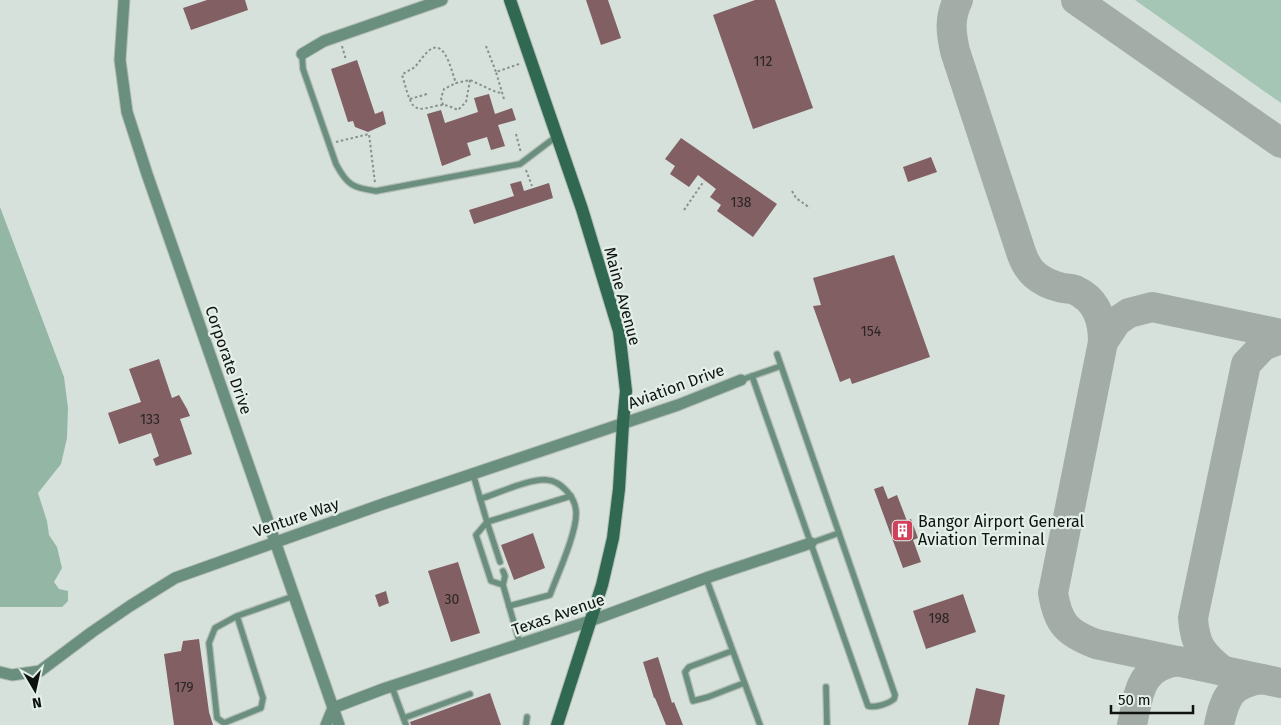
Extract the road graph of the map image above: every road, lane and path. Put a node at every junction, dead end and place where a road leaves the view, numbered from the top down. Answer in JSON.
{"nodes":[{"id":1,"x":124,"y":0,"type":"edge"},
{"id":2,"x":442,"y":0,"type":"edge"},
{"id":3,"x":510,"y":0,"type":"edge"},
{"id":4,"x":340,"y":36,"type":"junction"},
{"id":5,"x":486,"y":46,"type":"dead end"},
{"id":6,"x":302,"y":54,"type":"joint"},
{"id":7,"x":346,"y":60,"type":"dead end"},
{"id":8,"x":531,"y":60,"type":"junction"},
{"id":9,"x":496,"y":72,"type":"junction"},
{"id":10,"x":470,"y":80,"type":"junction"},
{"id":11,"x":456,"y":83,"type":"junction"},
{"id":12,"x":502,"y":93,"type":"junction"},
{"id":13,"x":427,"y":94,"type":"dead end"},
{"id":14,"x":410,"y":99,"type":"junction"},
{"id":15,"x":504,"y":99,"type":"dead end"},
{"id":16,"x":443,"y":105,"type":"junction"},
{"id":17,"x":557,"y":136,"type":"junction"},
{"id":18,"x":329,"y":144,"type":"junction"},
{"id":19,"x":704,"y":181,"type":"dead end"},
{"id":20,"x":376,"y":191,"type":"junction"},
{"id":21,"x":792,"y":191,"type":"dead end"},
{"id":22,"x":810,"y":208,"type":"dead end"},
{"id":23,"x":684,"y":210,"type":"dead end"},
{"id":24,"x":777,"y":354,"type":"dead end"},
{"id":25,"x":781,"y":366,"type":"junction"},
{"id":26,"x":752,"y":376,"type":"junction"},
{"id":27,"x":741,"y":380,"type":"joint"},
{"id":28,"x":622,"y":423,"type":"junction"},
{"id":29,"x":473,"y":474,"type":"junction"},
{"id":30,"x":571,"y":496,"type":"junction"},
{"id":31,"x":480,"y":499,"type":"junction"},
{"id":32,"x":487,"y":522,"type":"junction"},
{"id":33,"x":839,"y":533,"type":"junction"},
{"id":34,"x":275,"y":542,"type":"junction"},
{"id":35,"x":811,"y":543,"type":"junction"},
{"id":36,"x":500,"y":562,"type":"dead end"},
{"id":37,"x":503,"y":571,"type":"dead end"},
{"id":38,"x":706,"y":578,"type":"junction"},
{"id":39,"x":503,"y":585,"type":"junction"},
{"id":40,"x":294,"y":596,"type":"junction"},
{"id":41,"x":509,"y":606,"type":"junction"},
{"id":42,"x":237,"y":616,"type":"junction"},
{"id":43,"x":590,"y":621,"type":"junction"},
{"id":44,"x":520,"y":644,"type":"junction"},
{"id":45,"x":732,"y":651,"type":"junction"},
{"id":46,"x":0,"y":672,"type":"edge"},
{"id":47,"x":744,"y":683,"type":"junction"},
{"id":48,"x":392,"y":687,"type":"junction"},
{"id":49,"x":826,"y":687,"type":"dead end"},
{"id":50,"x":470,"y":694,"type":"dead end"},
{"id":51,"x":333,"y":708,"type":"junction"},
{"id":52,"x":527,"y":717,"type":"dead end"},
{"id":53,"x":404,"y":718,"type":"junction"},
{"id":54,"x":326,"y":725,"type":"edge"},
{"id":55,"x":339,"y":725,"type":"edge"},
{"id":56,"x":406,"y":725,"type":"edge"},
{"id":57,"x":526,"y":725,"type":"edge"},
{"id":58,"x":558,"y":725,"type":"edge"},
{"id":59,"x":760,"y":725,"type":"edge"},
{"id":60,"x":826,"y":725,"type":"edge"}],
"edges":[{"from":1,"to":34,"type":"street","name":"Corporate Drive"},
{"from":2,"to":4,"type":"street"},
{"from":3,"to":8,"type":"main road","name":"Maine Avenue"},
{"from":4,"to":6,"type":"street"},
{"from":4,"to":7,"type":"path"},
{"from":5,"to":9,"type":"path"},
{"from":6,"to":18,"type":"lane"},
{"from":8,"to":9,"type":"path"},
{"from":8,"to":17,"type":"main road","name":"Maine Avenue"},
{"from":9,"to":12,"type":"path"},
{"from":10,"to":11,"type":"path"},
{"from":10,"to":12,"type":"path"},
{"from":10,"to":16,"type":"path"},
{"from":11,"to":14,"type":"path"},
{"from":11,"to":16,"type":"path"},
{"from":12,"to":15,"type":"path"},
{"from":13,"to":14,"type":"path"},
{"from":14,"to":16,"type":"path"},
{"from":17,"to":20,"type":"lane"},
{"from":17,"to":28,"type":"main road","name":"Maine Avenue"},
{"from":18,"to":20,"type":"lane"},
{"from":18,"to":20,"type":"path"},
{"from":19,"to":23,"type":"path"},
{"from":21,"to":22,"type":"path"},
{"from":24,"to":25,"type":"lane"},
{"from":25,"to":26,"type":"lane"},
{"from":25,"to":33,"type":"lane"},
{"from":26,"to":27,"type":"lane"},
{"from":26,"to":35,"type":"lane"},
{"from":27,"to":28,"type":"street","name":"Aviation Drive"},
{"from":28,"to":29,"type":"street","name":"Venture Way"},
{"from":28,"to":43,"type":"main road","name":"Maine Avenue"},
{"from":29,"to":31,"type":"lane"},
{"from":29,"to":34,"type":"street","name":"Venture Way"},
{"from":30,"to":31,"type":"lane"},
{"from":30,"to":32,"type":"lane"},
{"from":30,"to":41,"type":"lane"},
{"from":31,"to":32,"type":"lane"},
{"from":32,"to":36,"type":"lane"},
{"from":32,"to":39,"type":"lane"},
{"from":33,"to":35,"type":"lane"},
{"from":33,"to":35,"type":"lane"},
{"from":34,"to":40,"type":"street","name":"Corporate Drive"},
{"from":34,"to":46,"type":"street","name":"Venture Way"},
{"from":35,"to":38,"type":"street","name":"Texas Avenue"},
{"from":37,"to":39,"type":"lane"},
{"from":38,"to":43,"type":"street","name":"Texas Avenue"},
{"from":38,"to":45,"type":"lane"},
{"from":39,"to":41,"type":"lane"},
{"from":40,"to":42,"type":"lane"},
{"from":40,"to":51,"type":"street","name":"Corporate Drive"},
{"from":41,"to":44,"type":"lane"},
{"from":42,"to":42,"type":"lane"},
{"from":43,"to":44,"type":"street","name":"Texas Avenue"},
{"from":43,"to":58,"type":"main road","name":"Maine Avenue"},
{"from":44,"to":48,"type":"street","name":"Texas Avenue"},
{"from":45,"to":47,"type":"lane"},
{"from":45,"to":47,"type":"lane"},
{"from":47,"to":59,"type":"lane"},
{"from":48,"to":51,"type":"street","name":"Texas Avenue"},
{"from":48,"to":53,"type":"lane"},
{"from":49,"to":60,"type":"lane"},
{"from":50,"to":53,"type":"lane"},
{"from":51,"to":54,"type":"street"},
{"from":51,"to":55,"type":"street","name":"Corporate Drive"},
{"from":52,"to":57,"type":"lane"},
{"from":53,"to":56,"type":"lane"}]}
